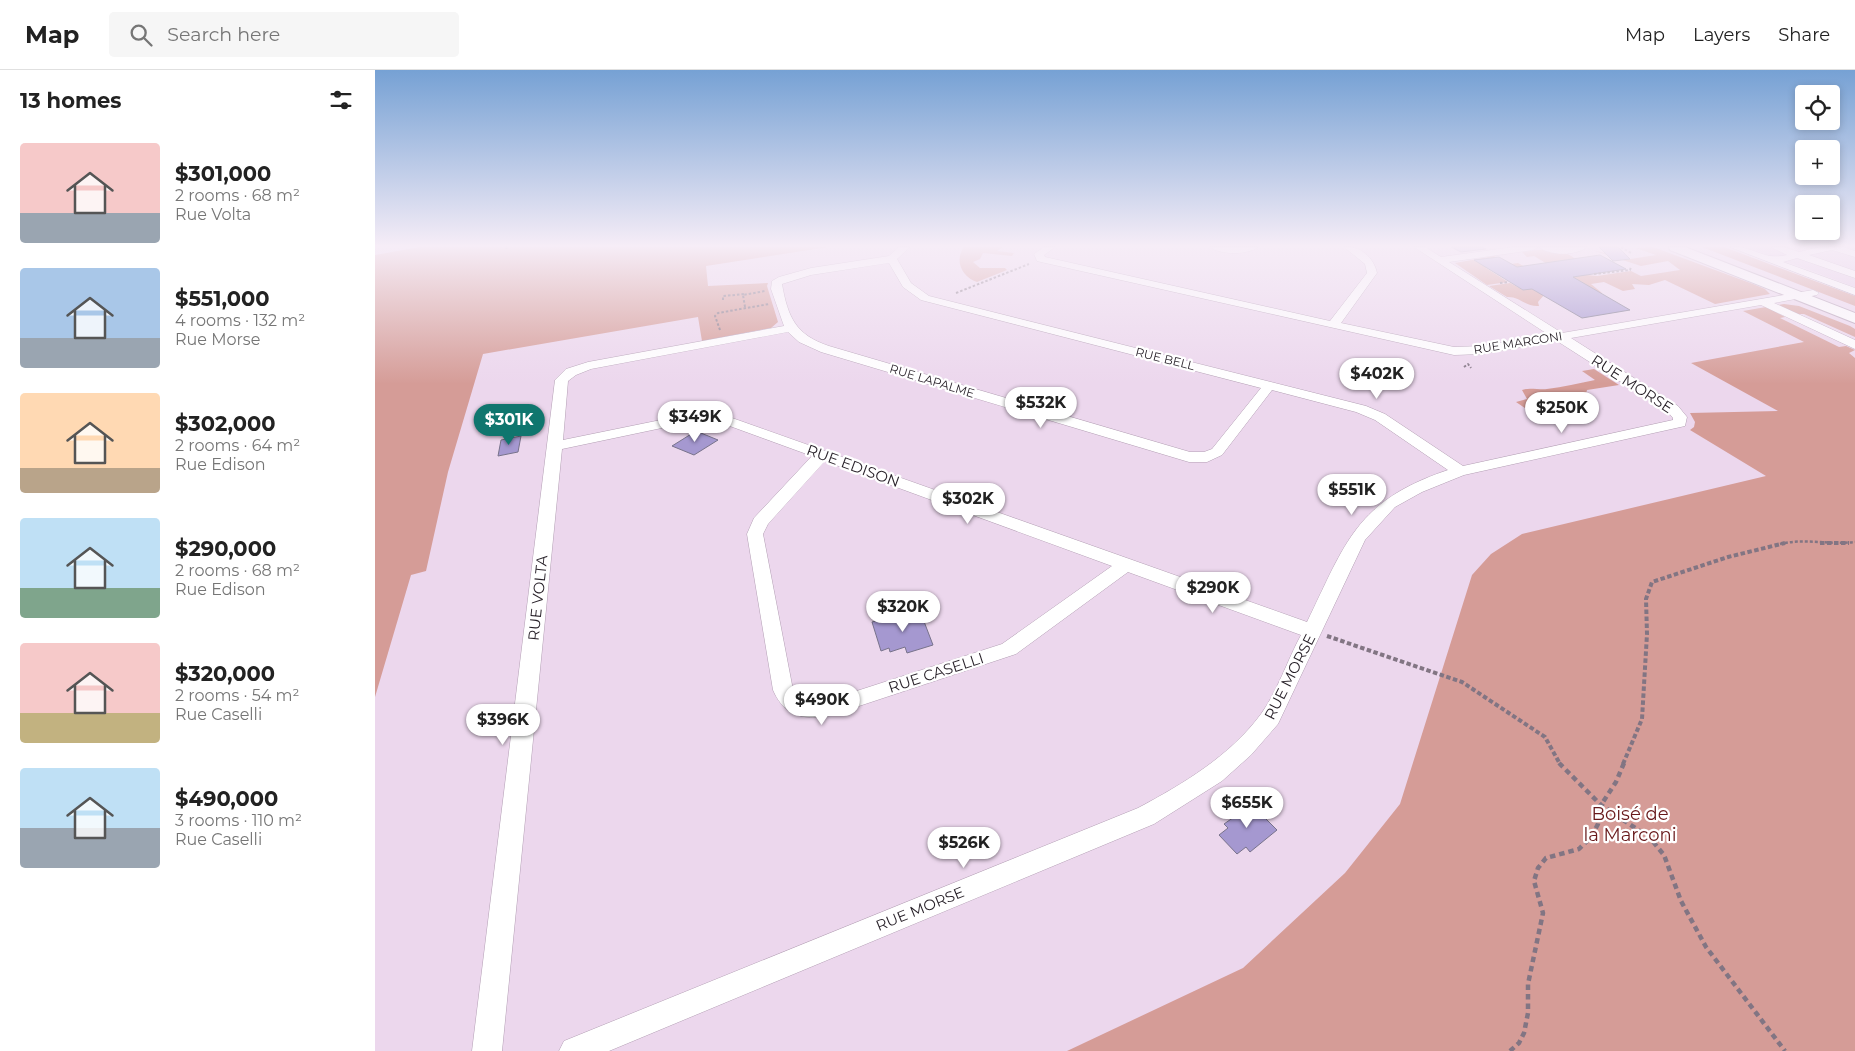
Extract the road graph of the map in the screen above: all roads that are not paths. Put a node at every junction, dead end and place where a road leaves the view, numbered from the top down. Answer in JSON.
{"nodes":[{"id":1,"x":779,"y":293,"type":"edge"},
{"id":2,"x":918,"y":293,"type":"edge"},
{"id":3,"x":1188,"y":293,"type":"edge"},
{"id":4,"x":1357,"y":293,"type":"edge"},
{"id":5,"x":1491,"y":293,"type":"edge"},
{"id":6,"x":1803,"y":293,"type":"edge"},
{"id":7,"x":1803,"y":293,"type":"edge"},
{"id":8,"x":1806,"y":294,"type":"junction"},
{"id":9,"x":1763,"y":302,"type":"junction"},
{"id":10,"x":1855,"y":309,"type":"edge"},
{"id":11,"x":1855,"y":318,"type":"edge"},
{"id":12,"x":1333,"y":325,"type":"junction"},
{"id":13,"x":790,"y":328,"type":"junction"},
{"id":14,"x":1560,"y":337,"type":"junction"},
{"id":15,"x":1855,"y":346,"type":"edge"},
{"id":16,"x":1269,"y":386,"type":"junction"},
{"id":17,"x":555,"y":446,"type":"junction"},
{"id":18,"x":822,"y":456,"type":"junction"},
{"id":19,"x":1460,"y":471,"type":"junction"},
{"id":20,"x":1125,"y":564,"type":"junction"},
{"id":21,"x":1320,"y":634,"type":"junction"},
{"id":22,"x":487,"y":1051,"type":"edge"},
{"id":23,"x":574,"y":1051,"type":"edge"}],
"edges":[{"from":1,"to":13,"type":"street"},
{"from":2,"to":16,"type":"street","name":"RUE BELL"},
{"from":3,"to":12,"type":"street","name":"RUE MARCONI"},
{"from":4,"to":12,"type":"street"},
{"from":5,"to":14,"type":"street","name":"RUE MORSE"},
{"from":6,"to":8,"type":"main road"},
{"from":7,"to":8,"type":"main road"},
{"from":8,"to":9,"type":"street","name":"RUE MARCONI"},
{"from":8,"to":10,"type":"main road"},
{"from":8,"to":11,"type":"main road"},
{"from":9,"to":14,"type":"street","name":"RUE MARCONI"},
{"from":9,"to":15,"type":"street"},
{"from":12,"to":14,"type":"street","name":"RUE MARCONI"},
{"from":13,"to":16,"type":"street","name":"RUE LAPALME"},
{"from":13,"to":17,"type":"street","name":"RUE VOLTA"},
{"from":14,"to":19,"type":"street","name":"RUE MORSE"},
{"from":16,"to":19,"type":"street","name":"RUE BELL"},
{"from":17,"to":18,"type":"street","name":"RUE EDISON"},
{"from":17,"to":22,"type":"street","name":"RUE VOLTA"},
{"from":18,"to":20,"type":"street","name":"RUE EDISON"},
{"from":18,"to":20,"type":"street","name":"RUE CASELLI"},
{"from":19,"to":21,"type":"street","name":"RUE MORSE"},
{"from":20,"to":21,"type":"street","name":"RUE EDISON"},
{"from":21,"to":23,"type":"street","name":"RUE MORSE"}]}
